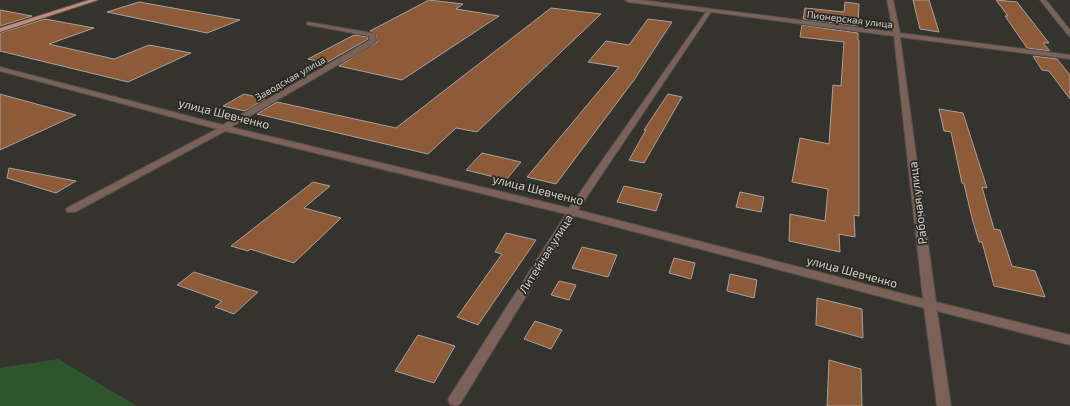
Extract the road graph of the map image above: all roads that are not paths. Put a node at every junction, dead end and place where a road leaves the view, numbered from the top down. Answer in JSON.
{"nodes":[{"id":1,"x":96,"y":0,"type":"edge"},
{"id":2,"x":628,"y":0,"type":"edge"},
{"id":3,"x":684,"y":0,"type":"edge"},
{"id":4,"x":890,"y":0,"type":"edge"},
{"id":5,"x":1043,"y":0,"type":"edge"},
{"id":6,"x":679,"y":7,"type":"junction"},
{"id":7,"x":709,"y":11,"type":"junction"},
{"id":8,"x":309,"y":24,"type":"dead end"},
{"id":9,"x":0,"y":30,"type":"edge"},
{"id":10,"x":1070,"y":34,"type":"edge"},
{"id":11,"x":897,"y":35,"type":"junction"},
{"id":12,"x":1070,"y":57,"type":"edge"},
{"id":13,"x":0,"y":69,"type":"edge"},
{"id":14,"x":224,"y":128,"type":"junction"},
{"id":15,"x":71,"y":210,"type":"dead end"},
{"id":16,"x":572,"y":212,"type":"junction"},
{"id":17,"x":930,"y":305,"type":"junction"},
{"id":18,"x":1070,"y":340,"type":"edge"},
{"id":19,"x":454,"y":400,"type":"dead end"},
{"id":20,"x":944,"y":406,"type":"edge"}],
"edges":[{"from":1,"to":9,"type":"main road"},
{"from":2,"to":6,"type":"street","name":"Пионерская улица"},
{"from":3,"to":6,"type":"street"},
{"from":4,"to":11,"type":"street","name":"Рабочая улица"},
{"from":5,"to":10,"type":"street"},
{"from":6,"to":7,"type":"street","name":"Пионерская улица"},
{"from":7,"to":11,"type":"street","name":"Пионерская улица"},
{"from":7,"to":16,"type":"street","name":"Литейная улица"},
{"from":8,"to":14,"type":"street","name":"Заводская улица"},
{"from":11,"to":12,"type":"street","name":"Пионерская улица"},
{"from":11,"to":17,"type":"street","name":"Рабочая улица"},
{"from":13,"to":14,"type":"street","name":"улица Шевченко"},
{"from":14,"to":15,"type":"street","name":"Заводская улица"},
{"from":14,"to":16,"type":"street","name":"улица Шевченко"},
{"from":16,"to":17,"type":"street","name":"улица Шевченко"},
{"from":16,"to":19,"type":"street","name":"Литейная улица"},
{"from":17,"to":18,"type":"street","name":"улица Шевченко"},
{"from":17,"to":20,"type":"street","name":"Рабочая улица"}]}
